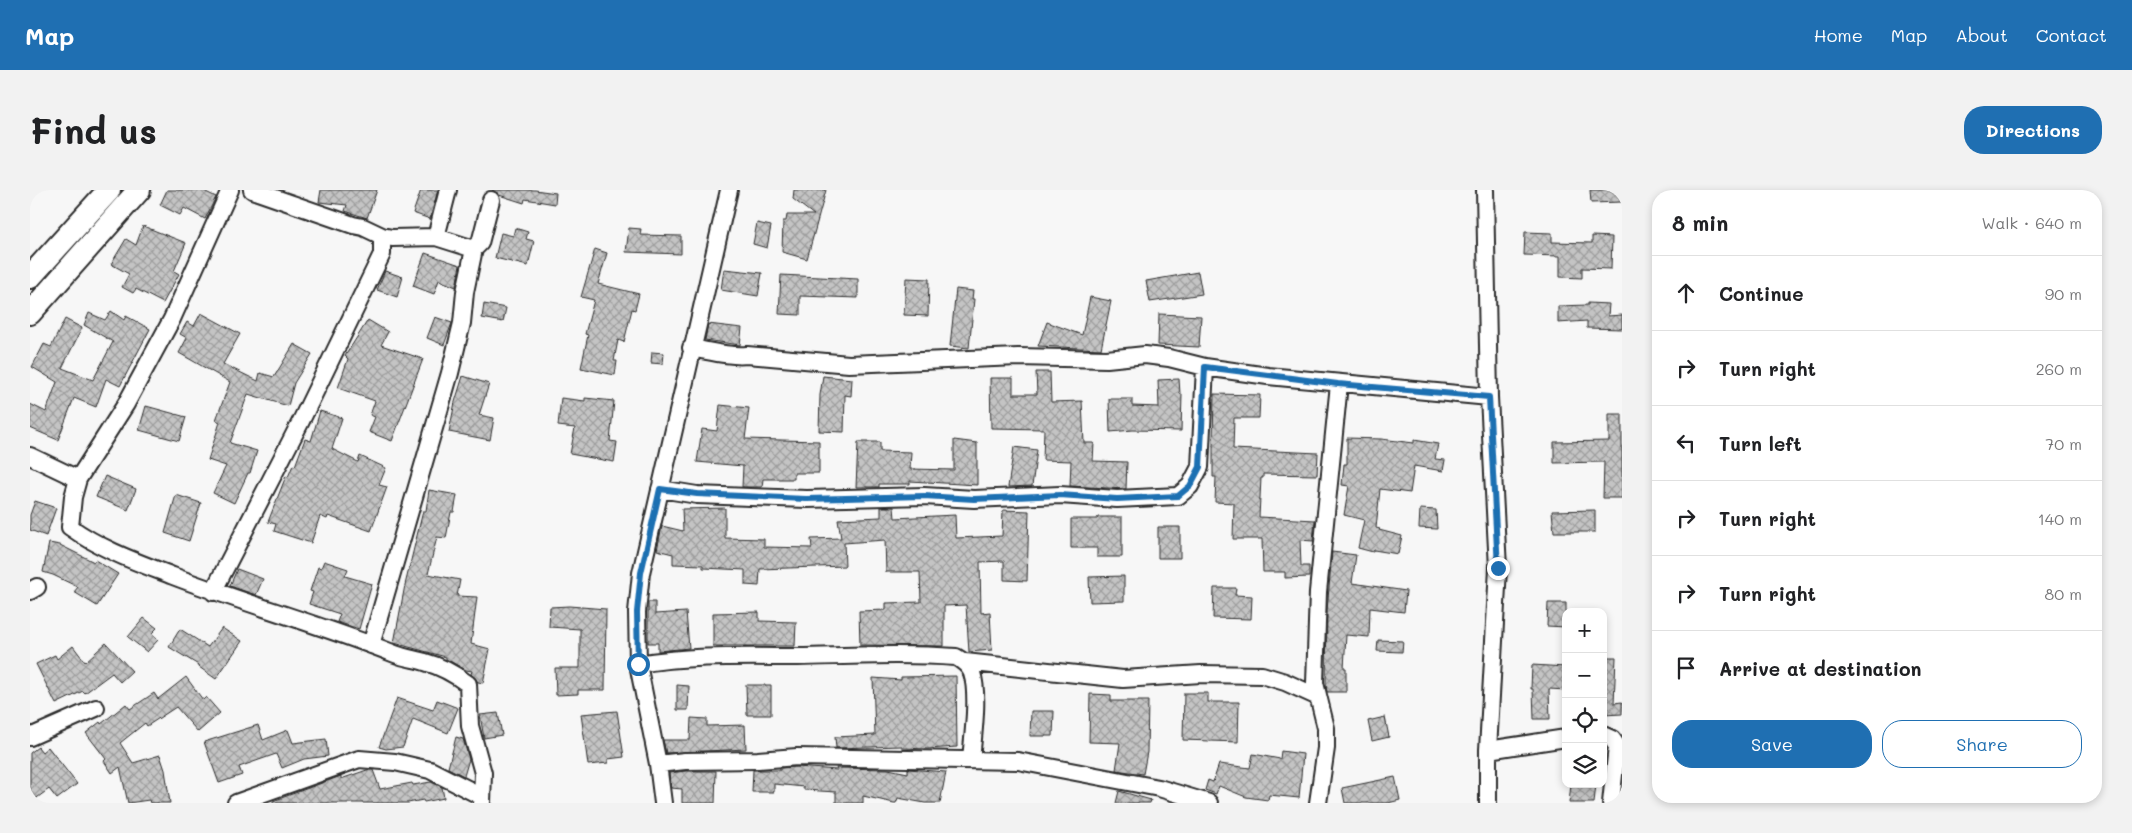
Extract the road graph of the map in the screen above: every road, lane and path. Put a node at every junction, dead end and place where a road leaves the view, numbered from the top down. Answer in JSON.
{"nodes":[{"id":1,"x":109,"y":190,"type":"edge"},
{"id":2,"x":139,"y":190,"type":"edge"},
{"id":3,"x":230,"y":190,"type":"edge"},
{"id":4,"x":252,"y":190,"type":"edge"},
{"id":5,"x":448,"y":190,"type":"edge"},
{"id":6,"x":729,"y":190,"type":"edge"},
{"id":7,"x":1485,"y":190,"type":"edge"},
{"id":8,"x":491,"y":200,"type":"dead end"},
{"id":9,"x":382,"y":236,"type":"junction"},
{"id":10,"x":436,"y":237,"type":"junction"},
{"id":11,"x":474,"y":249,"type":"junction"},
{"id":12,"x":30,"y":277,"type":"edge"},
{"id":13,"x":30,"y":313,"type":"edge"},
{"id":14,"x":691,"y":348,"type":"junction"},
{"id":15,"x":1205,"y":367,"type":"junction"},
{"id":16,"x":1338,"y":384,"type":"junction"},
{"id":17,"x":1489,"y":397,"type":"junction"},
{"id":18,"x":30,"y":456,"type":"edge"},
{"id":19,"x":78,"y":479,"type":"junction"},
{"id":20,"x":660,"y":489,"type":"junction"},
{"id":21,"x":213,"y":592,"type":"junction"},
{"id":22,"x":371,"y":645,"type":"junction"},
{"id":23,"x":965,"y":662,"type":"junction"},
{"id":24,"x":638,"y":664,"type":"junction"},
{"id":25,"x":1318,"y":697,"type":"junction"},
{"id":26,"x":96,"y":708,"type":"dead end"},
{"id":27,"x":30,"y":737,"type":"edge"},
{"id":28,"x":1607,"y":737,"type":"edge"},
{"id":29,"x":1562,"y":739,"type":"edge"},
{"id":30,"x":1488,"y":750,"type":"junction"},
{"id":31,"x":971,"y":760,"type":"junction"},
{"id":32,"x":658,"y":764,"type":"junction"},
{"id":33,"x":481,"y":800,"type":"edge"},
{"id":34,"x":236,"y":803,"type":"edge"},
{"id":35,"x":663,"y":803,"type":"edge"},
{"id":36,"x":1208,"y":803,"type":"edge"},
{"id":37,"x":1318,"y":803,"type":"edge"},
{"id":38,"x":1488,"y":803,"type":"edge"},
{"id":39,"x":1611,"y":803,"type":"edge"}],
"edges":[{"from":1,"to":12,"type":"main road"},
{"from":2,"to":13,"type":"main road"},
{"from":3,"to":19,"type":"street"},
{"from":4,"to":9,"type":"street"},
{"from":5,"to":10,"type":"street"},
{"from":6,"to":14,"type":"street"},
{"from":7,"to":17,"type":"street"},
{"from":8,"to":11,"type":"street"},
{"from":9,"to":10,"type":"street"},
{"from":9,"to":21,"type":"street"},
{"from":10,"to":11,"type":"street"},
{"from":11,"to":22,"type":"street"},
{"from":14,"to":15,"type":"street"},
{"from":14,"to":20,"type":"street"},
{"from":15,"to":16,"type":"street"},
{"from":15,"to":20,"type":"street"},
{"from":16,"to":17,"type":"street"},
{"from":16,"to":25,"type":"street"},
{"from":17,"to":30,"type":"street"},
{"from":18,"to":19,"type":"street"},
{"from":19,"to":21,"type":"street"},
{"from":20,"to":24,"type":"street"},
{"from":21,"to":22,"type":"street"},
{"from":22,"to":33,"type":"street"},
{"from":23,"to":24,"type":"street"},
{"from":23,"to":25,"type":"street"},
{"from":23,"to":31,"type":"street"},
{"from":24,"to":32,"type":"street"},
{"from":25,"to":37,"type":"street"},
{"from":26,"to":27,"type":"street"},
{"from":28,"to":39,"type":"street"},
{"from":29,"to":30,"type":"street"},
{"from":30,"to":38,"type":"street"},
{"from":31,"to":32,"type":"street"},
{"from":31,"to":36,"type":"street"},
{"from":32,"to":35,"type":"street"},
{"from":33,"to":34,"type":"street"}]}
